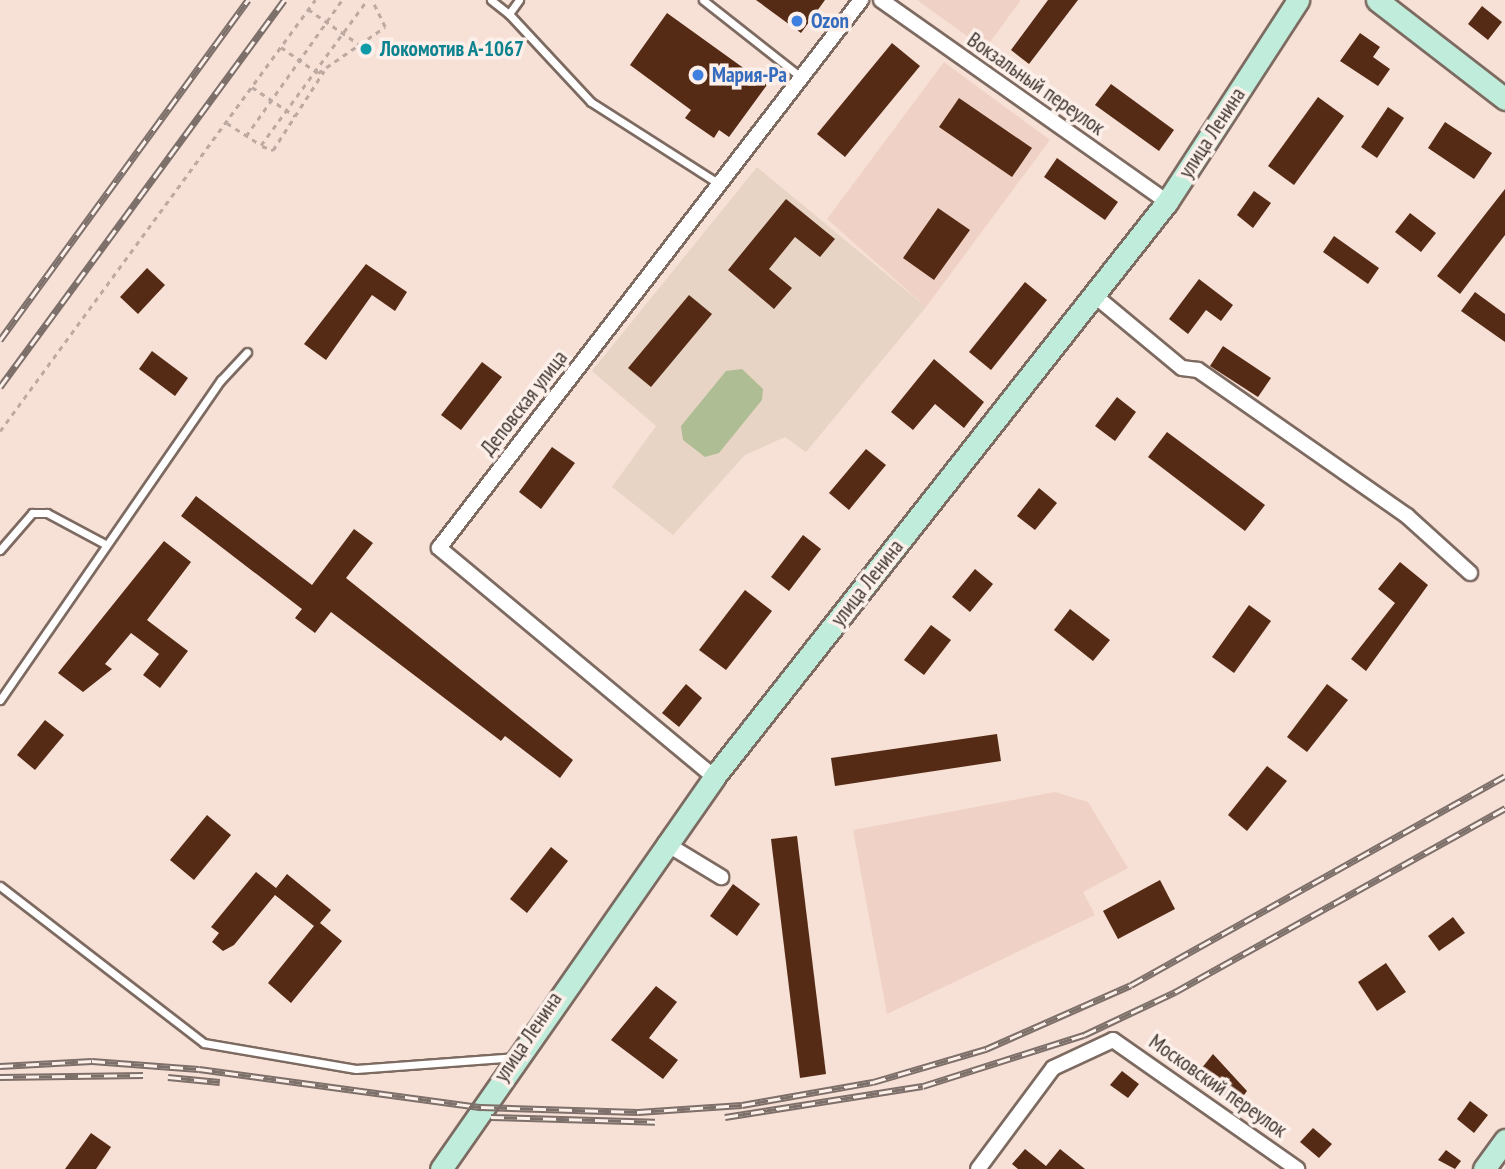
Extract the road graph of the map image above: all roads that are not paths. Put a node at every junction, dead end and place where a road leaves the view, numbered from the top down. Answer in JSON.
{"nodes":[{"id":1,"x":491,"y":0,"type":"edge"},
{"id":2,"x":519,"y":0,"type":"edge"},
{"id":3,"x":703,"y":0,"type":"edge"},
{"id":4,"x":861,"y":0,"type":"edge"},
{"id":5,"x":881,"y":0,"type":"edge"},
{"id":6,"x":1298,"y":0,"type":"edge"},
{"id":7,"x":1377,"y":0,"type":"edge"},
{"id":8,"x":509,"y":14,"type":"junction"},
{"id":9,"x":802,"y":78,"type":"junction"},
{"id":10,"x":1505,"y":99,"type":"edge"},
{"id":11,"x":720,"y":185,"type":"junction"},
{"id":12,"x":1167,"y":202,"type":"junction"},
{"id":13,"x":1094,"y":295,"type":"junction"},
{"id":14,"x":247,"y":352,"type":"dead end"},
{"id":15,"x":105,"y":544,"type":"junction"},
{"id":16,"x":0,"y":550,"type":"edge"},
{"id":17,"x":1470,"y":573,"type":"dead end"},
{"id":18,"x":0,"y":700,"type":"edge"},
{"id":19,"x":715,"y":777,"type":"junction"},
{"id":20,"x":665,"y":843,"type":"junction"},
{"id":21,"x":721,"y":877,"type":"dead end"},
{"id":22,"x":0,"y":886,"type":"edge"},
{"id":23,"x":515,"y":1057,"type":"junction"},
{"id":24,"x":1505,"y":1140,"type":"edge"},
{"id":25,"x":441,"y":1169,"type":"edge"},
{"id":26,"x":978,"y":1169,"type":"edge"},
{"id":27,"x":1297,"y":1169,"type":"edge"},
{"id":28,"x":1484,"y":1169,"type":"edge"}],
"edges":[{"from":1,"to":8,"type":"lane"},
{"from":2,"to":8,"type":"lane"},
{"from":3,"to":9,"type":"lane"},
{"from":4,"to":9,"type":"street","name":"Деповская улица"},
{"from":5,"to":12,"type":"street","name":"Вокзальный переулок"},
{"from":6,"to":12,"type":"main road","name":"улица Ленина"},
{"from":7,"to":10,"type":"main road"},
{"from":8,"to":11,"type":"lane"},
{"from":9,"to":11,"type":"street","name":"Деповская улица"},
{"from":11,"to":19,"type":"street","name":"Деповская улица"},
{"from":12,"to":13,"type":"main road","name":"улица Ленина"},
{"from":13,"to":17,"type":"street"},
{"from":13,"to":19,"type":"main road","name":"улица Ленина"},
{"from":14,"to":15,"type":"lane"},
{"from":15,"to":16,"type":"lane"},
{"from":15,"to":18,"type":"lane"},
{"from":19,"to":20,"type":"main road","name":"улица Ленина"},
{"from":20,"to":21,"type":"street"},
{"from":20,"to":23,"type":"main road","name":"улица Ленина"},
{"from":22,"to":23,"type":"lane"},
{"from":23,"to":25,"type":"main road","name":"улица Ленина"},
{"from":24,"to":28,"type":"main road"},
{"from":26,"to":27,"type":"street","name":"Московский переулок"}]}
